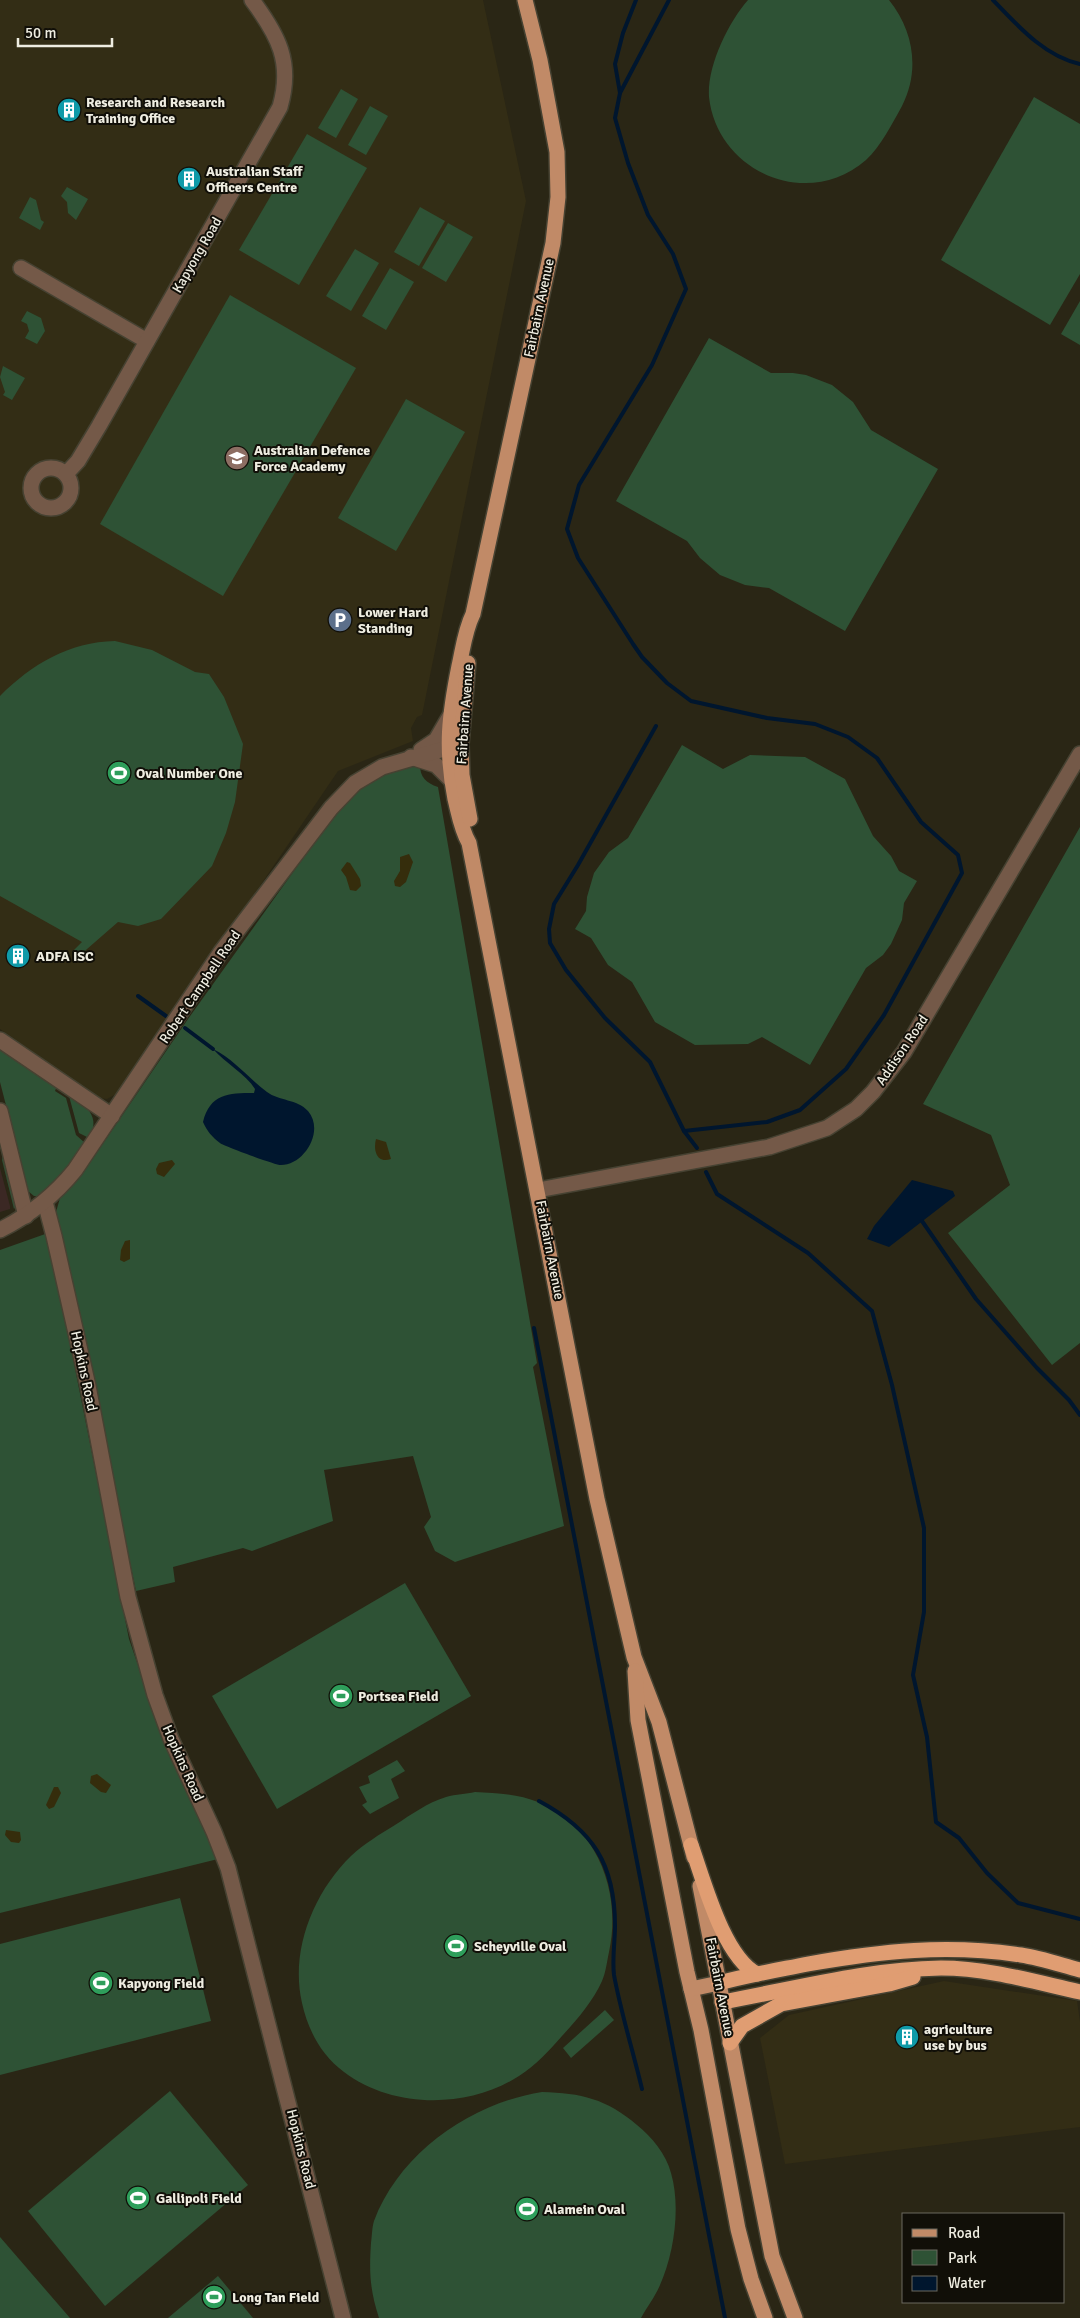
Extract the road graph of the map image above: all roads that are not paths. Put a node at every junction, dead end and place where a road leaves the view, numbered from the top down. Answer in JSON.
{"nodes":[{"id":1,"x":252,"y":0,"type":"edge"},
{"id":2,"x":525,"y":0,"type":"edge"},
{"id":3,"x":21,"y":268,"type":"dead end"},
{"id":4,"x":147,"y":341,"type":"junction"},
{"id":5,"x":66,"y":474,"type":"dead end"},
{"id":6,"x":473,"y":614,"type":"junction"},
{"id":7,"x":450,"y":716,"type":"junction"},
{"id":8,"x":454,"y":745,"type":"junction"},
{"id":9,"x":1080,"y":754,"type":"edge"},
{"id":10,"x":411,"y":757,"type":"junction"},
{"id":11,"x":452,"y":781,"type":"junction"},
{"id":12,"x":469,"y":842,"type":"junction"},
{"id":13,"x":0,"y":1040,"type":"edge"},
{"id":14,"x":0,"y":1111,"type":"edge"},
{"id":15,"x":112,"y":1116,"type":"junction"},
{"id":16,"x":538,"y":1190,"type":"junction"},
{"id":17,"x":45,"y":1202,"type":"junction"},
{"id":18,"x":26,"y":1216,"type":"junction"},
{"id":19,"x":0,"y":1230,"type":"edge"},
{"id":20,"x":634,"y":1657,"type":"junction"},
{"id":21,"x":691,"y":1845,"type":"junction"},
{"id":22,"x":941,"y":1968,"type":"junction"},
{"id":23,"x":1080,"y":1970,"type":"edge"},
{"id":24,"x":757,"y":1974,"type":"junction"},
{"id":25,"x":719,"y":1983,"type":"junction"},
{"id":26,"x":691,"y":1989,"type":"junction"},
{"id":27,"x":1080,"y":1992,"type":"edge"},
{"id":28,"x":722,"y":2002,"type":"junction"},
{"id":29,"x":696,"y":2007,"type":"junction"},
{"id":30,"x":730,"y":2043,"type":"junction"},
{"id":31,"x":343,"y":2318,"type":"edge"},
{"id":32,"x":764,"y":2318,"type":"edge"},
{"id":33,"x":795,"y":2318,"type":"edge"}],
"edges":[{"from":1,"to":4,"type":"street","name":"Kapyong Road"},
{"from":2,"to":6,"type":"main road","name":"Fairbairn Avenue"},
{"from":3,"to":4,"type":"street"},
{"from":4,"to":5,"type":"street","name":"Kapyong Road"},
{"from":6,"to":7,"type":"main road","name":"Fairbairn Avenue"},
{"from":6,"to":8,"type":"main road","name":"Fairbairn Avenue"},
{"from":7,"to":8,"type":"main road","name":"Fairbairn Avenue"},
{"from":7,"to":10,"type":"street","name":"Robert Campbell Road"},
{"from":8,"to":10,"type":"street","name":"Robert Campbell Road"},
{"from":8,"to":11,"type":"main road","name":"Fairbairn Avenue"},
{"from":8,"to":12,"type":"main road","name":"Fairbairn Avenue"},
{"from":9,"to":16,"type":"street","name":"Addison Road"},
{"from":10,"to":11,"type":"street"},
{"from":10,"to":15,"type":"street","name":"Robert Campbell Road"},
{"from":11,"to":12,"type":"main road","name":"Fairbairn Avenue"},
{"from":12,"to":16,"type":"main road","name":"Fairbairn Avenue"},
{"from":13,"to":15,"type":"street"},
{"from":14,"to":18,"type":"street"},
{"from":15,"to":17,"type":"street","name":"Robert Campbell Road"},
{"from":16,"to":20,"type":"main road","name":"Fairbairn Avenue"},
{"from":17,"to":18,"type":"street","name":"Robert Campbell Road"},
{"from":17,"to":31,"type":"street","name":"Hopkins Road"},
{"from":18,"to":19,"type":"street","name":"Robert Campbell Road"},
{"from":20,"to":21,"type":"main road","name":"Fairbairn Avenue"},
{"from":20,"to":26,"type":"main road","name":"Fairbairn Avenue"},
{"from":21,"to":24,"type":"highway"},
{"from":21,"to":25,"type":"main road","name":"Fairbairn Avenue"},
{"from":22,"to":27,"type":"highway"},
{"from":22,"to":28,"type":"highway"},
{"from":22,"to":30,"type":"highway"},
{"from":23,"to":24,"type":"highway"},
{"from":24,"to":25,"type":"highway"},
{"from":25,"to":26,"type":"main road"},
{"from":25,"to":28,"type":"main road","name":"Fairbairn Avenue"},
{"from":26,"to":29,"type":"main road","name":"Fairbairn Avenue"},
{"from":28,"to":29,"type":"main road"},
{"from":28,"to":30,"type":"main road","name":"Fairbairn Avenue"},
{"from":29,"to":32,"type":"main road","name":"Fairbairn Avenue"},
{"from":30,"to":33,"type":"main road","name":"Fairbairn Avenue"}]}
